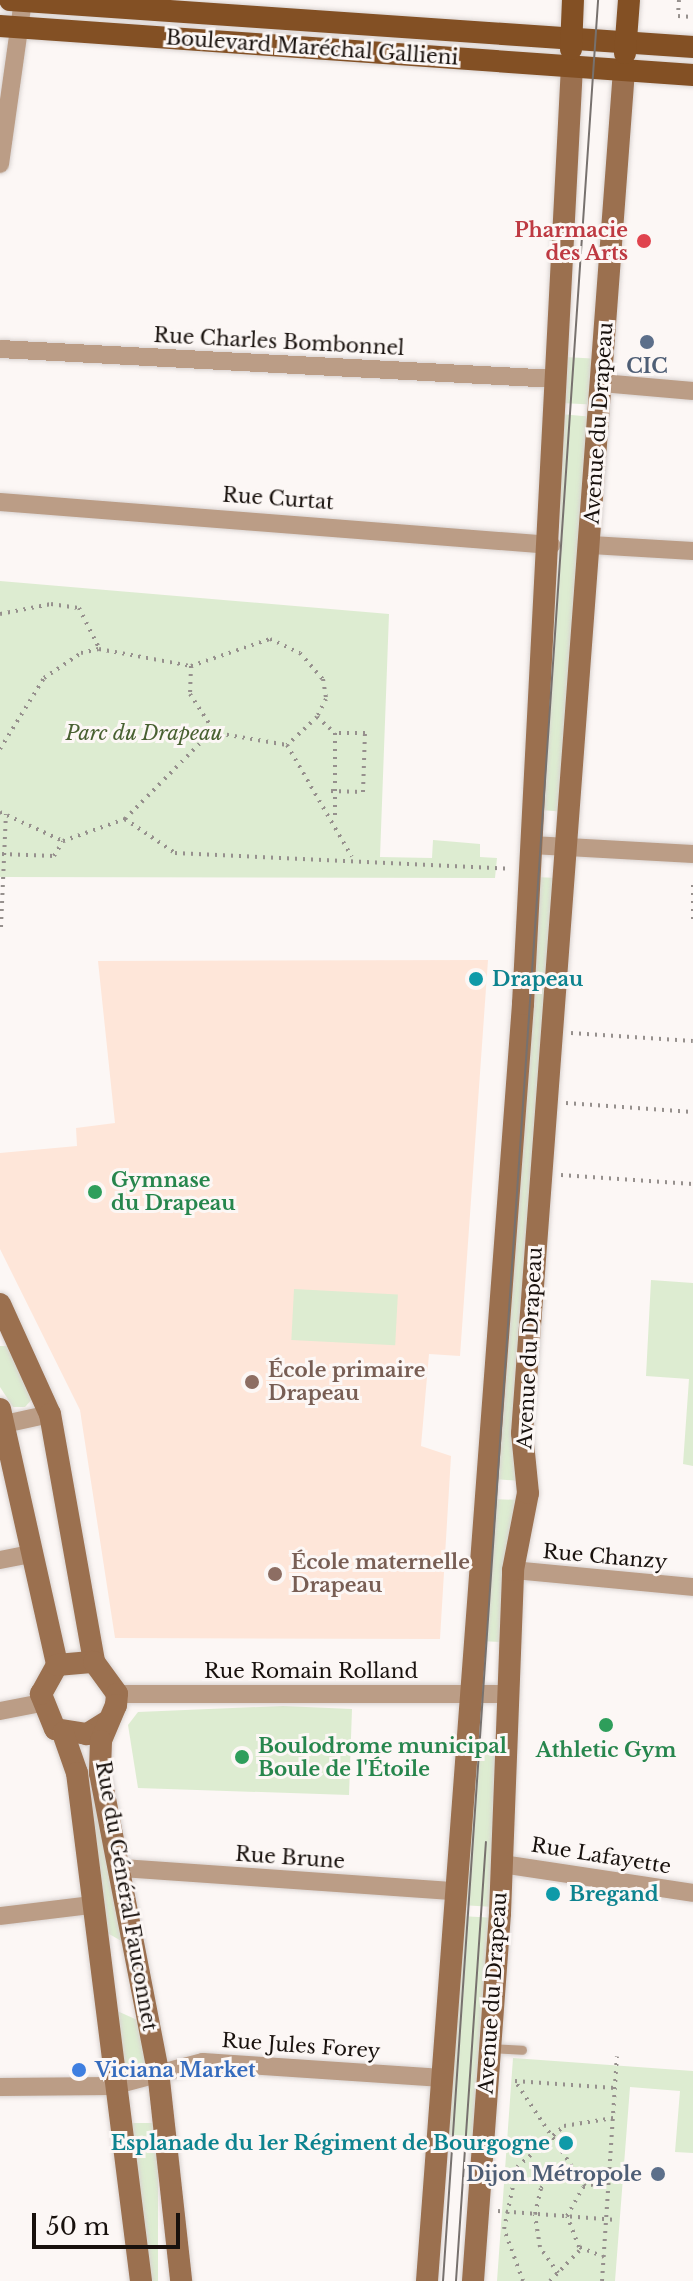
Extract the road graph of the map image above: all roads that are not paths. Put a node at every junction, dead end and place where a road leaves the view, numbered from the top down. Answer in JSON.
{"nodes":[{"id":1,"x":10,"y":0,"type":"edge"},
{"id":2,"x":23,"y":0,"type":"edge"},
{"id":3,"x":573,"y":0,"type":"edge"},
{"id":4,"x":629,"y":0,"type":"edge"},
{"id":5,"x":8,"y":26,"type":"edge"},
{"id":6,"x":571,"y":35,"type":"junction"},
{"id":7,"x":626,"y":41,"type":"junction"},
{"id":8,"x":693,"y":47,"type":"edge"},
{"id":9,"x":572,"y":66,"type":"junction"},
{"id":10,"x":624,"y":70,"type":"junction"},
{"id":11,"x":693,"y":75,"type":"edge"},
{"id":12,"x":4,"y":97,"type":"edge"},
{"id":13,"x":0,"y":164,"type":"edge"},
{"id":14,"x":0,"y":349,"type":"edge"},
{"id":15,"x":555,"y":379,"type":"junction"},
{"id":16,"x":602,"y":383,"type":"junction"},
{"id":17,"x":693,"y":391,"type":"edge"},
{"id":18,"x":0,"y":502,"type":"edge"},
{"id":19,"x":551,"y":545,"type":"junction"},
{"id":20,"x":591,"y":545,"type":"junction"},
{"id":21,"x":693,"y":551,"type":"edge"},
{"id":22,"x":532,"y":845,"type":"junction"},
{"id":23,"x":570,"y":845,"type":"junction"},
{"id":24,"x":693,"y":854,"type":"edge"},
{"id":25,"x":0,"y":1304,"type":"edge"},
{"id":26,"x":50,"y":1414,"type":"junction"},
{"id":27,"x":2,"y":1419,"type":"edge"},
{"id":28,"x":32,"y":1554,"type":"junction"},
{"id":29,"x":0,"y":1560,"type":"edge"},
{"id":30,"x":513,"y":1570,"type":"junction"},
{"id":31,"x":693,"y":1587,"type":"edge"},
{"id":32,"x":94,"y":1662,"type":"junction"},
{"id":33,"x":57,"y":1665,"type":"junction"},
{"id":34,"x":117,"y":1694,"type":"junction"},
{"id":35,"x":468,"y":1694,"type":"junction"},
{"id":36,"x":505,"y":1694,"type":"junction"},
{"id":37,"x":41,"y":1703,"type":"junction"},
{"id":38,"x":0,"y":1711,"type":"edge"},
{"id":39,"x":108,"y":1721,"type":"junction"},
{"id":40,"x":63,"y":1733,"type":"junction"},
{"id":41,"x":502,"y":1864,"type":"junction"},
{"id":42,"x":122,"y":1868,"type":"junction"},
{"id":43,"x":455,"y":1891,"type":"junction"},
{"id":44,"x":693,"y":1893,"type":"edge"},
{"id":45,"x":91,"y":1905,"type":"junction"},
{"id":46,"x":0,"y":1916,"type":"edge"},
{"id":47,"x":489,"y":2048,"type":"junction"},
{"id":48,"x":522,"y":2050,"type":"dead end"},
{"id":49,"x":158,"y":2071,"type":"junction"},
{"id":50,"x":442,"y":2078,"type":"junction"},
{"id":51,"x":119,"y":2085,"type":"junction"},
{"id":52,"x":0,"y":2087,"type":"edge"},
{"id":53,"x":141,"y":2281,"type":"edge"},
{"id":54,"x":181,"y":2281,"type":"edge"},
{"id":55,"x":427,"y":2281,"type":"edge"},
{"id":56,"x":473,"y":2281,"type":"edge"}],
"edges":[{"from":1,"to":2,"type":"main road","name":"Boulevard Maréchal Gallieni"},
{"from":2,"to":5,"type":"street"},
{"from":2,"to":6,"type":"main road","name":"Boulevard Maréchal Gallieni"},
{"from":3,"to":6,"type":"main road","name":"Avenue du Drapeau"},
{"from":4,"to":7,"type":"main road","name":"Avenue du Drapeau"},
{"from":5,"to":9,"type":"main road","name":"Boulevard Maréchal Gallieni"},
{"from":5,"to":12,"type":"street"},
{"from":6,"to":7,"type":"main road","name":"Boulevard Maréchal Gallieni"},
{"from":6,"to":9,"type":"main road","name":"Avenue du Drapeau"},
{"from":7,"to":8,"type":"main road","name":"Boulevard Maréchal Gallieni"},
{"from":7,"to":10,"type":"main road","name":"Avenue du Drapeau"},
{"from":9,"to":10,"type":"main road","name":"Boulevard Maréchal Gallieni"},
{"from":9,"to":15,"type":"main road","name":"Avenue du Drapeau"},
{"from":10,"to":11,"type":"main road","name":"Boulevard Maréchal Gallieni"},
{"from":10,"to":16,"type":"main road","name":"Avenue du Drapeau"},
{"from":12,"to":13,"type":"street"},
{"from":14,"to":15,"type":"street","name":"Rue Charles Bombonnel"},
{"from":15,"to":19,"type":"main road","name":"Avenue du Drapeau"},
{"from":16,"to":17,"type":"street"},
{"from":16,"to":20,"type":"main road","name":"Avenue du Drapeau"},
{"from":18,"to":19,"type":"street","name":"Rue Curtat"},
{"from":19,"to":22,"type":"main road","name":"Avenue du Drapeau"},
{"from":20,"to":21,"type":"street"},
{"from":20,"to":23,"type":"main road","name":"Avenue du Drapeau"},
{"from":22,"to":23,"type":"street"},
{"from":22,"to":35,"type":"main road","name":"Avenue du Drapeau"},
{"from":23,"to":24,"type":"street"},
{"from":23,"to":30,"type":"main road","name":"Avenue du Drapeau"},
{"from":25,"to":26,"type":"main road"},
{"from":26,"to":27,"type":"street"},
{"from":26,"to":32,"type":"main road"},
{"from":27,"to":28,"type":"main road"},
{"from":28,"to":29,"type":"street"},
{"from":28,"to":33,"type":"main road"},
{"from":30,"to":31,"type":"street","name":"Rue Chanzy"},
{"from":30,"to":36,"type":"main road","name":"Avenue du Drapeau"},
{"from":32,"to":33,"type":"main road"},
{"from":32,"to":34,"type":"main road"},
{"from":33,"to":37,"type":"main road"},
{"from":34,"to":35,"type":"street","name":"Rue Romain Rolland"},
{"from":34,"to":39,"type":"main road","name":"Rue du Général Fauconnet"},
{"from":35,"to":36,"type":"street","name":"Rue Romain Rolland"},
{"from":35,"to":43,"type":"main road","name":"Avenue du Drapeau"},
{"from":36,"to":41,"type":"main road","name":"Avenue du Drapeau"},
{"from":37,"to":38,"type":"street"},
{"from":37,"to":40,"type":"main road","name":"Rue du Général Fauconnet"},
{"from":39,"to":40,"type":"main road","name":"Rue du Général Fauconnet"},
{"from":39,"to":42,"type":"main road","name":"Rue du Général Fauconnet"},
{"from":40,"to":45,"type":"main road","name":"Rue du Général Fauconnet"},
{"from":41,"to":44,"type":"street","name":"Rue Lafayette"},
{"from":41,"to":47,"type":"main road","name":"Avenue du Drapeau"},
{"from":42,"to":43,"type":"street","name":"Rue Brune"},
{"from":42,"to":49,"type":"main road","name":"Rue du Général Fauconnet"},
{"from":43,"to":50,"type":"main road","name":"Avenue du Drapeau"},
{"from":45,"to":46,"type":"street"},
{"from":45,"to":51,"type":"main road","name":"Rue du Général Fauconnet"},
{"from":47,"to":48,"type":"lane"},
{"from":47,"to":56,"type":"main road","name":"Avenue du Drapeau"},
{"from":49,"to":50,"type":"street","name":"Rue Jules Forey"},
{"from":49,"to":51,"type":"street"},
{"from":49,"to":54,"type":"main road","name":"Rue du Général Fauconnet"},
{"from":50,"to":55,"type":"main road","name":"Avenue du Drapeau"},
{"from":51,"to":52,"type":"street"},
{"from":51,"to":53,"type":"main road","name":"Rue du Général Fauconnet"}]}
